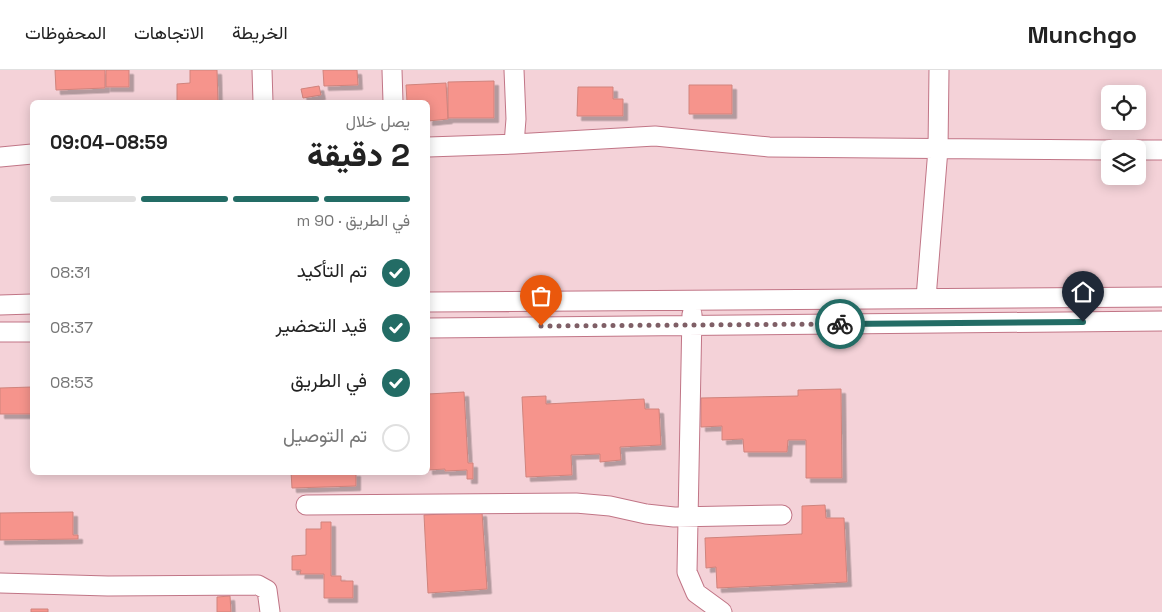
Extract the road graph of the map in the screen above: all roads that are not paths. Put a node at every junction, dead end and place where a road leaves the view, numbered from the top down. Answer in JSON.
{"nodes":[{"id":1,"x":262,"y":70,"type":"edge"},
{"id":2,"x":392,"y":70,"type":"edge"},
{"id":3,"x":514,"y":70,"type":"edge"},
{"id":4,"x":939,"y":70,"type":"edge"},
{"id":5,"x":263,"y":100,"type":"edge"},
{"id":6,"x":393,"y":100,"type":"edge"},
{"id":7,"x":514,"y":144,"type":"junction"},
{"id":8,"x":430,"y":147,"type":"edge"},
{"id":9,"x":938,"y":149,"type":"junction"},
{"id":10,"x":1101,"y":150,"type":"edge"},
{"id":11,"x":1146,"y":150,"type":"edge"},
{"id":12,"x":1162,"y":150,"type":"edge"},
{"id":13,"x":30,"y":154,"type":"edge"},
{"id":14,"x":0,"y":157,"type":"edge"},
{"id":15,"x":1162,"y":297,"type":"edge"},
{"id":16,"x":926,"y":298,"type":"junction"},
{"id":17,"x":692,"y":300,"type":"junction"},
{"id":18,"x":430,"y":302,"type":"edge"},
{"id":19,"x":0,"y":304,"type":"edge"},
{"id":20,"x":30,"y":304,"type":"edge"},
{"id":21,"x":1162,"y":322,"type":"edge"},
{"id":22,"x":692,"y":325,"type":"junction"},
{"id":23,"x":430,"y":328,"type":"edge"},
{"id":24,"x":0,"y":332,"type":"edge"},
{"id":25,"x":30,"y":332,"type":"edge"},
{"id":26,"x":306,"y":505,"type":"dead end"},
{"id":27,"x":782,"y":515,"type":"dead end"},
{"id":28,"x":688,"y":517,"type":"junction"},
{"id":29,"x":0,"y":583,"type":"edge"},
{"id":30,"x":270,"y":612,"type":"edge"},
{"id":31,"x":722,"y":612,"type":"edge"}],
"edges":[{"from":1,"to":5,"type":"street"},
{"from":2,"to":6,"type":"street"},
{"from":3,"to":7,"type":"street"},
{"from":4,"to":9,"type":"street"},
{"from":7,"to":8,"type":"street"},
{"from":7,"to":9,"type":"street"},
{"from":9,"to":10,"type":"street"},
{"from":9,"to":16,"type":"street"},
{"from":11,"to":12,"type":"street"},
{"from":13,"to":14,"type":"street"},
{"from":15,"to":16,"type":"street"},
{"from":16,"to":17,"type":"street"},
{"from":17,"to":18,"type":"street"},
{"from":17,"to":22,"type":"street"},
{"from":19,"to":20,"type":"street"},
{"from":21,"to":22,"type":"street"},
{"from":22,"to":23,"type":"street"},
{"from":22,"to":28,"type":"street"},
{"from":24,"to":25,"type":"street"},
{"from":26,"to":28,"type":"street"},
{"from":27,"to":28,"type":"street"},
{"from":28,"to":31,"type":"street"},
{"from":29,"to":30,"type":"street"}]}
